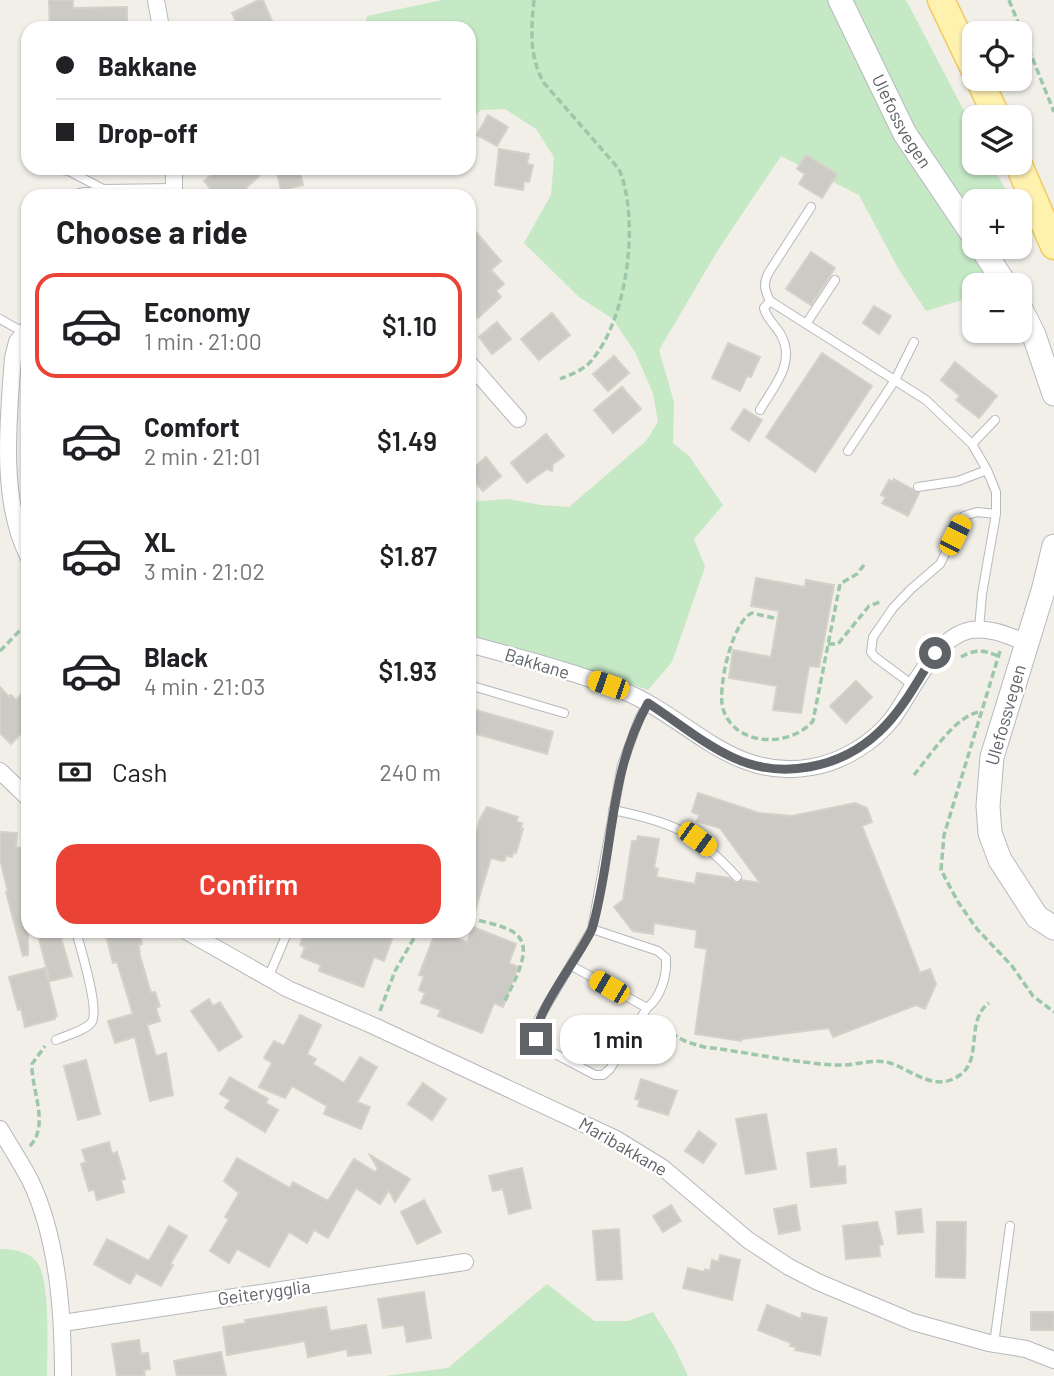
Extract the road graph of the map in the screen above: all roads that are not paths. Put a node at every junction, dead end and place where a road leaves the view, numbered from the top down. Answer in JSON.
{"nodes":[{"id":1,"x":156,"y":0,"type":"edge"},
{"id":2,"x":840,"y":0,"type":"edge"},
{"id":3,"x":941,"y":0,"type":"edge"},
{"id":4,"x":160,"y":21,"type":"edge"},
{"id":5,"x":962,"y":44,"type":"edge"},
{"id":6,"x":77,"y":175,"type":"edge"},
{"id":7,"x":1023,"y":175,"type":"edge"},
{"id":8,"x":104,"y":189,"type":"edge"},
{"id":9,"x":811,"y":207,"type":"dead end"},
{"id":10,"x":962,"y":219,"type":"edge"},
{"id":11,"x":1054,"y":246,"type":"edge"},
{"id":12,"x":835,"y":280,"type":"dead end"},
{"id":13,"x":770,"y":301,"type":"junction"},
{"id":14,"x":0,"y":319,"type":"edge"},
{"id":15,"x":806,"y":324,"type":"junction"},
{"id":16,"x":21,"y":328,"type":"edge"},
{"id":17,"x":1032,"y":331,"type":"edge"},
{"id":18,"x":21,"y":337,"type":"edge"},
{"id":19,"x":914,"y":342,"type":"dead end"},
{"id":20,"x":476,"y":371,"type":"edge"},
{"id":21,"x":895,"y":380,"type":"junction"},
{"id":22,"x":1054,"y":394,"type":"edge"},
{"id":23,"x":760,"y":410,"type":"dead end"},
{"id":24,"x":518,"y":419,"type":"dead end"},
{"id":25,"x":995,"y":419,"type":"dead end"},
{"id":26,"x":972,"y":444,"type":"junction"},
{"id":27,"x":848,"y":450,"type":"dead end"},
{"id":28,"x":987,"y":470,"type":"junction"},
{"id":29,"x":918,"y":487,"type":"dead end"},
{"id":30,"x":996,"y":514,"type":"junction"},
{"id":31,"x":21,"y":542,"type":"edge"},
{"id":32,"x":1054,"y":547,"type":"edge"},
{"id":33,"x":979,"y":629,"type":"junction"},
{"id":34,"x":1027,"y":643,"type":"junction"},
{"id":35,"x":476,"y":646,"type":"edge"},
{"id":36,"x":914,"y":685,"type":"junction"},
{"id":37,"x":476,"y":687,"type":"edge"},
{"id":38,"x":648,"y":703,"type":"junction"},
{"id":39,"x":564,"y":713,"type":"dead end"},
{"id":40,"x":0,"y":771,"type":"edge"},
{"id":41,"x":21,"y":791,"type":"edge"},
{"id":42,"x":613,"y":810,"type":"junction"},
{"id":43,"x":737,"y":877,"type":"dead end"},
{"id":44,"x":1013,"y":883,"type":"junction"},
{"id":45,"x":1054,"y":910,"type":"edge"},
{"id":46,"x":1054,"y":928,"type":"edge"},
{"id":47,"x":592,"y":929,"type":"junction"},
{"id":48,"x":78,"y":938,"type":"edge"},
{"id":49,"x":198,"y":938,"type":"edge"},
{"id":50,"x":285,"y":938,"type":"edge"},
{"id":51,"x":572,"y":966,"type":"junction"},
{"id":52,"x":268,"y":978,"type":"junction"},
{"id":53,"x":646,"y":1008,"type":"junction"},
{"id":54,"x":56,"y":1040,"type":"road end"},
{"id":55,"x":0,"y":1129,"type":"edge"},
{"id":56,"x":1010,"y":1226,"type":"dead end"},
{"id":57,"x":466,"y":1262,"type":"dead end"},
{"id":58,"x":63,"y":1323,"type":"junction"},
{"id":59,"x":994,"y":1344,"type":"junction"},
{"id":60,"x":1054,"y":1360,"type":"edge"},
{"id":61,"x":63,"y":1376,"type":"edge"}],
"edges":[{"from":1,"to":4,"type":"street"},
{"from":2,"to":10,"type":"street","name":"Ulefossvegen"},
{"from":3,"to":5,"type":"main road"},
{"from":6,"to":8,"type":"lane"},
{"from":7,"to":11,"type":"main road"},
{"from":9,"to":13,"type":"lane"},
{"from":12,"to":15,"type":"lane"},
{"from":13,"to":15,"type":"lane"},
{"from":13,"to":23,"type":"lane"},
{"from":14,"to":16,"type":"lane"},
{"from":15,"to":21,"type":"lane"},
{"from":17,"to":22,"type":"street"},
{"from":18,"to":31,"type":"street"},
{"from":19,"to":21,"type":"lane"},
{"from":20,"to":24,"type":"street"},
{"from":21,"to":26,"type":"lane"},
{"from":21,"to":27,"type":"lane"},
{"from":25,"to":26,"type":"lane"},
{"from":26,"to":28,"type":"lane"},
{"from":28,"to":29,"type":"lane"},
{"from":28,"to":30,"type":"lane"},
{"from":30,"to":33,"type":"lane"},
{"from":30,"to":36,"type":"lane"},
{"from":32,"to":34,"type":"street","name":"Ulefossvegen"},
{"from":33,"to":34,"type":"street"},
{"from":33,"to":36,"type":"street","name":"Bakkane"},
{"from":34,"to":44,"type":"street","name":"Ulefossvegen"},
{"from":35,"to":38,"type":"street","name":"Bakkane"},
{"from":36,"to":38,"type":"street","name":"Bakkane"},
{"from":37,"to":39,"type":"lane"},
{"from":38,"to":42,"type":"lane"},
{"from":40,"to":41,"type":"street"},
{"from":42,"to":43,"type":"lane"},
{"from":42,"to":47,"type":"lane"},
{"from":44,"to":45,"type":"street","name":"Ulefossvegen"},
{"from":44,"to":46,"type":"street","name":"Ulefossvegen"},
{"from":47,"to":51,"type":"lane"},
{"from":47,"to":53,"type":"lane"},
{"from":48,"to":54,"type":"lane"},
{"from":49,"to":52,"type":"street","name":"Maribakkane"},
{"from":50,"to":52,"type":"lane"},
{"from":51,"to":53,"type":"lane"},
{"from":51,"to":53,"type":"lane"},
{"from":52,"to":59,"type":"street","name":"Maribakkane"},
{"from":55,"to":58,"type":"street"},
{"from":56,"to":59,"type":"lane"},
{"from":57,"to":58,"type":"street","name":"Geiterygglia"},
{"from":58,"to":61,"type":"street"},
{"from":59,"to":60,"type":"street","name":"Maribakkane"}]}
